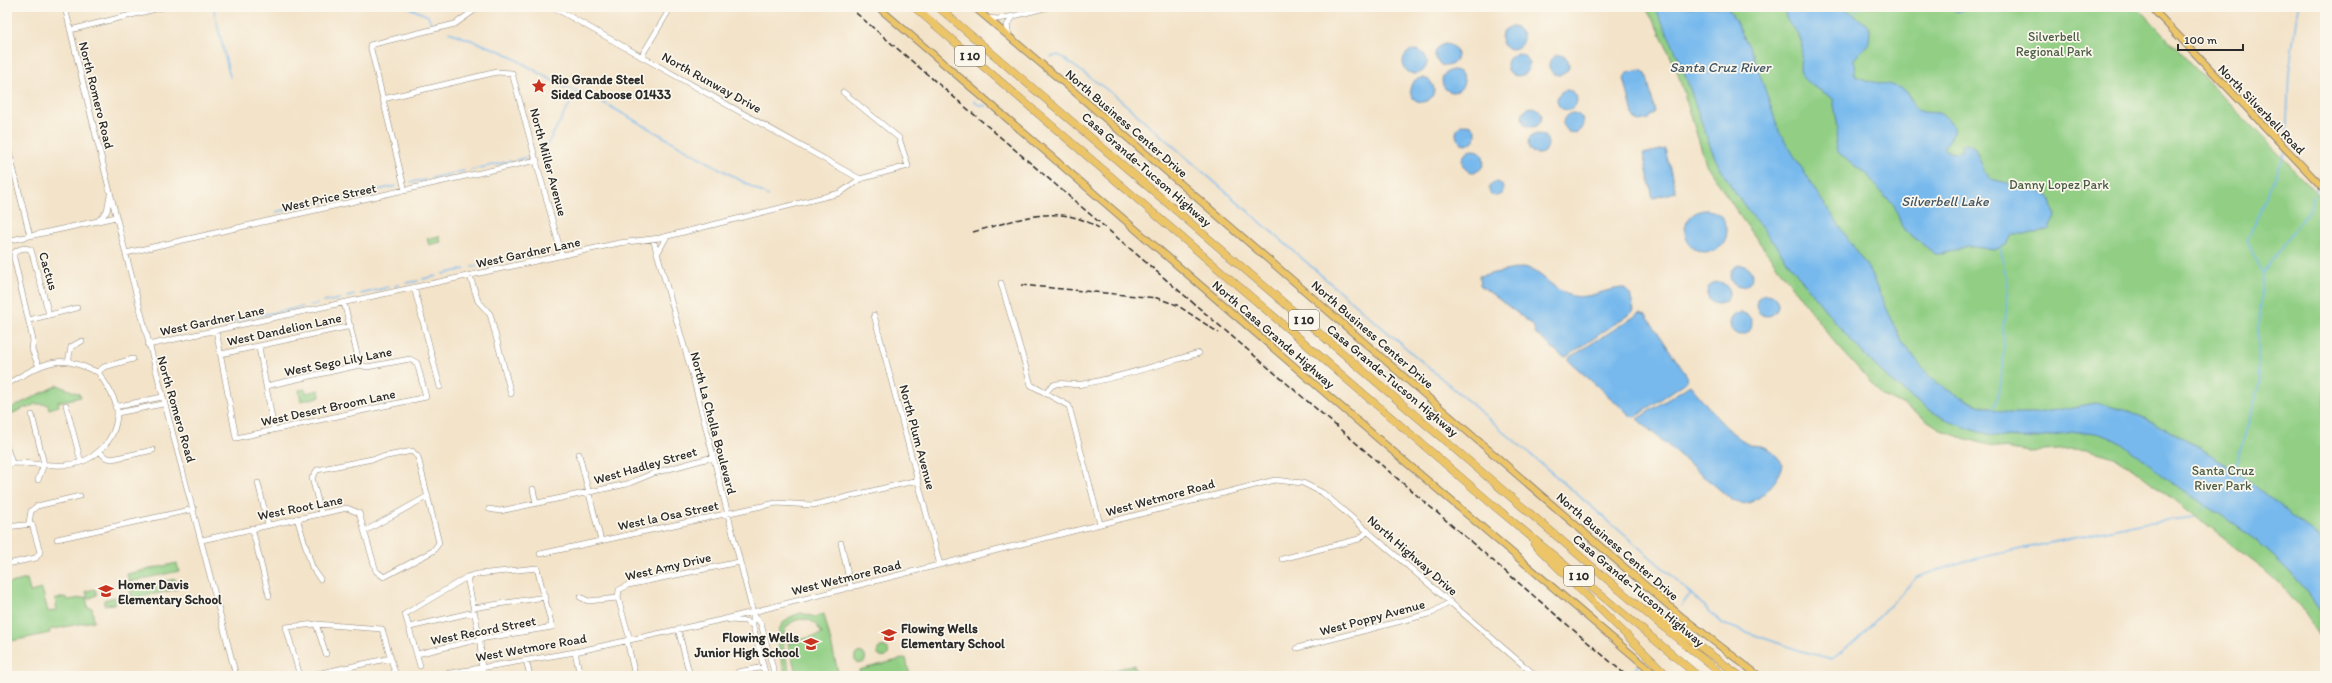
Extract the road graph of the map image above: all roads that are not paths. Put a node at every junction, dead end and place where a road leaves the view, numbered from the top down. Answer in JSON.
{"nodes":[{"id":1,"x":65,"y":7,"type":"edge"},
{"id":2,"x":164,"y":7,"type":"edge"},
{"id":3,"x":479,"y":7,"type":"edge"},
{"id":4,"x":553,"y":7,"type":"edge"},
{"id":5,"x":671,"y":7,"type":"edge"},
{"id":6,"x":878,"y":7,"type":"edge"},
{"id":7,"x":914,"y":7,"type":"edge"},
{"id":8,"x":938,"y":7,"type":"edge"},
{"id":9,"x":974,"y":7,"type":"edge"},
{"id":10,"x":1048,"y":7,"type":"edge"},
{"id":11,"x":2151,"y":7,"type":"edge"},
{"id":12,"x":1014,"y":16,"type":"junction"},
{"id":13,"x":986,"y":17,"type":"junction"},
{"id":14,"x":70,"y":30,"type":"junction"},
{"id":15,"x":1010,"y":37,"type":"junction"},
{"id":16,"x":641,"y":56,"type":"junction"},
{"id":17,"x":842,"y":92,"type":"dead end"},
{"id":18,"x":383,"y":99,"type":"junction"},
{"id":19,"x":7,"y":143,"type":"edge"},
{"id":20,"x":537,"y":160,"type":"junction"},
{"id":21,"x":860,"y":179,"type":"junction"},
{"id":22,"x":2325,"y":190,"type":"edge"},
{"id":23,"x":405,"y":191,"type":"junction"},
{"id":24,"x":110,"y":194,"type":"junction"},
{"id":25,"x":116,"y":217,"type":"junction"},
{"id":26,"x":96,"y":222,"type":"junction"},
{"id":27,"x":30,"y":236,"type":"junction"},
{"id":28,"x":668,"y":236,"type":"junction"},
{"id":29,"x":653,"y":239,"type":"junction"},
{"id":30,"x":7,"y":241,"type":"edge"},
{"id":31,"x":126,"y":253,"type":"junction"},
{"id":32,"x":657,"y":254,"type":"junction"},
{"id":33,"x":562,"y":256,"type":"junction"},
{"id":34,"x":470,"y":276,"type":"junction"},
{"id":35,"x":1001,"y":283,"type":"dead end"},
{"id":36,"x":414,"y":287,"type":"junction"},
{"id":37,"x":344,"y":303,"type":"junction"},
{"id":38,"x":77,"y":308,"type":"dead end"},
{"id":39,"x":49,"y":314,"type":"junction"},
{"id":40,"x":874,"y":316,"type":"dead end"},
{"id":41,"x":29,"y":320,"type":"junction"},
{"id":42,"x":351,"y":326,"type":"junction"},
{"id":43,"x":216,"y":330,"type":"junction"},
{"id":44,"x":82,"y":341,"type":"dead end"},
{"id":45,"x":148,"y":345,"type":"junction"},
{"id":46,"x":259,"y":347,"type":"junction"},
{"id":47,"x":1199,"y":353,"type":"dead end"},
{"id":48,"x":221,"y":354,"type":"junction"},
{"id":49,"x":133,"y":359,"type":"dead end"},
{"id":50,"x":68,"y":362,"type":"junction"},
{"id":51,"x":360,"y":365,"type":"junction"},
{"id":52,"x":39,"y":367,"type":"junction"},
{"id":53,"x":98,"y":372,"type":"junction"},
{"id":54,"x":7,"y":384,"type":"edge"},
{"id":55,"x":266,"y":386,"type":"junction"},
{"id":56,"x":440,"y":387,"type":"dead end"},
{"id":57,"x":511,"y":394,"type":"dead end"},
{"id":58,"x":1046,"y":394,"type":"junction"},
{"id":59,"x":162,"y":397,"type":"junction"},
{"id":60,"x":426,"y":397,"type":"joint"},
{"id":61,"x":163,"y":404,"type":"junction"},
{"id":62,"x":66,"y":405,"type":"dead end"},
{"id":63,"x":115,"y":407,"type":"junction"},
{"id":64,"x":117,"y":413,"type":"junction"},
{"id":65,"x":32,"y":415,"type":"dead end"},
{"id":66,"x":274,"y":430,"type":"junction"},
{"id":67,"x":7,"y":448,"type":"edge"},
{"id":68,"x":154,"y":450,"type":"dead end"},
{"id":69,"x":100,"y":452,"type":"junction"},
{"id":70,"x":579,"y":454,"type":"dead end"},
{"id":71,"x":713,"y":457,"type":"junction"},
{"id":72,"x":81,"y":462,"type":"junction"},
{"id":73,"x":12,"y":463,"type":"junction"},
{"id":74,"x":44,"y":464,"type":"junction"},
{"id":75,"x":7,"y":467,"type":"edge"},
{"id":76,"x":38,"y":480,"type":"dead end"},
{"id":77,"x":918,"y":480,"type":"junction"},
{"id":78,"x":1262,"y":482,"type":"joint"},
{"id":79,"x":258,"y":483,"type":"dead end"},
{"id":80,"x":533,"y":488,"type":"dead end"},
{"id":81,"x":588,"y":492,"type":"junction"},
{"id":82,"x":80,"y":496,"type":"dead end"},
{"id":83,"x":428,"y":496,"type":"junction"},
{"id":84,"x":536,"y":503,"type":"junction"},
{"id":85,"x":194,"y":509,"type":"junction"},
{"id":86,"x":489,"y":509,"type":"dead end"},
{"id":87,"x":321,"y":513,"type":"junction"},
{"id":88,"x":726,"y":513,"type":"junction"},
{"id":89,"x":7,"y":515,"type":"edge"},
{"id":90,"x":1506,"y":515,"type":"junction"},
{"id":91,"x":297,"y":518,"type":"junction"},
{"id":92,"x":29,"y":522,"type":"junction"},
{"id":93,"x":268,"y":524,"type":"junction"},
{"id":94,"x":1100,"y":524,"type":"junction"},
{"id":95,"x":9,"y":526,"type":"edge"},
{"id":96,"x":252,"y":528,"type":"junction"},
{"id":97,"x":365,"y":531,"type":"junction"},
{"id":98,"x":1368,"y":531,"type":"junction"},
{"id":99,"x":57,"y":539,"type":"dead end"},
{"id":100,"x":202,"y":540,"type":"junction"},
{"id":101,"x":601,"y":541,"type":"junction"},
{"id":102,"x":841,"y":543,"type":"dead end"},
{"id":103,"x":540,"y":554,"type":"dead end"},
{"id":104,"x":1282,"y":559,"type":"dead end"},
{"id":105,"x":739,"y":562,"type":"junction"},
{"id":106,"x":7,"y":564,"type":"edge"},
{"id":107,"x":940,"y":565,"type":"junction"},
{"id":108,"x":467,"y":577,"type":"junction"},
{"id":109,"x":320,"y":579,"type":"dead end"},
{"id":110,"x":1607,"y":579,"type":"junction"},
{"id":111,"x":851,"y":588,"type":"junction"},
{"id":112,"x":269,"y":596,"type":"dead end"},
{"id":113,"x":545,"y":597,"type":"junction"},
{"id":114,"x":580,"y":598,"type":"dead end"},
{"id":115,"x":618,"y":598,"type":"junction"},
{"id":116,"x":1450,"y":602,"type":"junction"},
{"id":117,"x":474,"y":610,"type":"junction"},
{"id":118,"x":753,"y":613,"type":"junction"},
{"id":119,"x":725,"y":619,"type":"junction"},
{"id":120,"x":316,"y":624,"type":"junction"},
{"id":121,"x":753,"y":626,"type":"junction"},
{"id":122,"x":410,"y":627,"type":"junction"},
{"id":123,"x":678,"y":630,"type":"junction"},
{"id":124,"x":480,"y":639,"type":"junction"},
{"id":125,"x":628,"y":640,"type":"junction"},
{"id":126,"x":1297,"y":648,"type":"dead end"},
{"id":127,"x":575,"y":652,"type":"junction"},
{"id":128,"x":326,"y":654,"type":"dead end"},
{"id":129,"x":417,"y":654,"type":"junction"},
{"id":130,"x":390,"y":658,"type":"junction"},
{"id":131,"x":526,"y":660,"type":"junction"},
{"id":132,"x":420,"y":666,"type":"dead end"},
{"id":133,"x":482,"y":666,"type":"junction"},
{"id":134,"x":764,"y":667,"type":"junction"},
{"id":135,"x":738,"y":672,"type":"dead end"},
{"id":136,"x":236,"y":676,"type":"edge"},
{"id":137,"x":300,"y":676,"type":"edge"},
{"id":138,"x":307,"y":676,"type":"edge"},
{"id":139,"x":396,"y":676,"type":"edge"},
{"id":140,"x":433,"y":676,"type":"edge"},
{"id":141,"x":482,"y":676,"type":"edge"},
{"id":142,"x":530,"y":676,"type":"edge"},
{"id":143,"x":580,"y":676,"type":"edge"},
{"id":144,"x":635,"y":676,"type":"edge"},
{"id":145,"x":690,"y":676,"type":"edge"},
{"id":146,"x":766,"y":676,"type":"edge"},
{"id":147,"x":775,"y":676,"type":"edge"},
{"id":148,"x":1536,"y":676,"type":"edge"},
{"id":149,"x":1657,"y":676,"type":"edge"},
{"id":150,"x":1668,"y":676,"type":"edge"},
{"id":151,"x":1698,"y":676,"type":"edge"},
{"id":152,"x":1724,"y":676,"type":"edge"},
{"id":153,"x":1740,"y":676,"type":"edge"},
{"id":154,"x":1758,"y":676,"type":"edge"}],
"edges":[{"from":1,"to":14,"type":"street","name":"North Romero Road"},
{"from":2,"to":14,"type":"street"},
{"from":3,"to":18,"type":"street"},
{"from":4,"to":16,"type":"street","name":"North Runway Drive"},
{"from":5,"to":16,"type":"street"},
{"from":6,"to":149,"type":"main road","name":"North Casa Grande Highway"},
{"from":7,"to":90,"type":"highway","name":"Casa Grande-Tucson Highway","number":"I 10"},
{"from":8,"to":110,"type":"highway","name":"Casa Grande-Tucson Highway","number":"I 10"},
{"from":9,"to":13,"type":"main road","name":"North Business Center Drive"},
{"from":10,"to":12,"type":"street"},
{"from":11,"to":22,"type":"main road","name":"North Silverbell Road"},
{"from":12,"to":13,"type":"street"},
{"from":12,"to":15,"type":"street"},
{"from":13,"to":15,"type":"main road","name":"North Business Center Drive"},
{"from":14,"to":24,"type":"street","name":"North Romero Road"},
{"from":15,"to":154,"type":"main road","name":"North Business Center Drive"},
{"from":16,"to":21,"type":"street","name":"North Runway Drive"},
{"from":17,"to":21,"type":"street","name":"West Gardner Lane"},
{"from":18,"to":20,"type":"street","name":"North Miller Avenue"},
{"from":18,"to":23,"type":"street"},
{"from":19,"to":27,"type":"street"},
{"from":20,"to":23,"type":"street","name":"West Price Street"},
{"from":20,"to":33,"type":"street","name":"North Miller Avenue"},
{"from":21,"to":28,"type":"street","name":"West Gardner Lane"},
{"from":23,"to":31,"type":"street","name":"West Price Street"},
{"from":24,"to":25,"type":"street","name":"North Romero Road"},
{"from":24,"to":26,"type":"street"},
{"from":25,"to":26,"type":"street"},
{"from":25,"to":31,"type":"street","name":"North Romero Road"},
{"from":26,"to":27,"type":"street"},
{"from":27,"to":30,"type":"street"},
{"from":28,"to":29,"type":"street","name":"West Gardner Lane"},
{"from":28,"to":32,"type":"street"},
{"from":29,"to":32,"type":"street","name":"North La Cholla Boulevard"},
{"from":29,"to":33,"type":"street","name":"West Gardner Lane"},
{"from":31,"to":45,"type":"street","name":"North Romero Road"},
{"from":32,"to":71,"type":"street","name":"North La Cholla Boulevard"},
{"from":33,"to":34,"type":"street","name":"West Gardner Lane"},
{"from":34,"to":36,"type":"street","name":"West Gardner Lane"},
{"from":34,"to":57,"type":"street"},
{"from":35,"to":58,"type":"street"},
{"from":36,"to":37,"type":"street","name":"West Gardner Lane"},
{"from":36,"to":56,"type":"street"},
{"from":37,"to":42,"type":"street"},
{"from":37,"to":43,"type":"street","name":"West Gardner Lane"},
{"from":38,"to":39,"type":"street"},
{"from":39,"to":41,"type":"street"},
{"from":39,"to":41,"type":"street","name":"Cactus"},
{"from":40,"to":77,"type":"street","name":"North Plum Avenue"},
{"from":41,"to":52,"type":"street","name":"Cactus"},
{"from":42,"to":46,"type":"street","name":"West Dandelion Lane"},
{"from":42,"to":51,"type":"street"},
{"from":43,"to":45,"type":"street","name":"West Gardner Lane"},
{"from":43,"to":48,"type":"street"},
{"from":44,"to":50,"type":"street"},
{"from":45,"to":59,"type":"street","name":"North Romero Road"},
{"from":46,"to":48,"type":"street","name":"West Dandelion Lane"},
{"from":46,"to":55,"type":"street"},
{"from":47,"to":58,"type":"street"},
{"from":48,"to":66,"type":"street","name":"West Desert Broom Lane"},
{"from":49,"to":53,"type":"street"},
{"from":50,"to":52,"type":"street"},
{"from":50,"to":53,"type":"street"},
{"from":51,"to":55,"type":"street","name":"West Sego Lily Lane"},
{"from":51,"to":60,"type":"street","name":"West Sego Lily Lane"},
{"from":52,"to":54,"type":"street"},
{"from":53,"to":63,"type":"street"},
{"from":55,"to":66,"type":"street"},
{"from":58,"to":94,"type":"street"},
{"from":59,"to":61,"type":"street","name":"North Romero Road"},
{"from":59,"to":63,"type":"street"},
{"from":60,"to":66,"type":"street","name":"West Desert Broom Lane"},
{"from":61,"to":64,"type":"street"},
{"from":61,"to":85,"type":"street","name":"North Romero Road"},
{"from":62,"to":72,"type":"street"},
{"from":63,"to":64,"type":"street"},
{"from":64,"to":69,"type":"street"},
{"from":65,"to":74,"type":"street"},
{"from":67,"to":73,"type":"street"},
{"from":68,"to":69,"type":"street"},
{"from":69,"to":72,"type":"street"},
{"from":70,"to":81,"type":"street"},
{"from":71,"to":81,"type":"street","name":"West Hadley Street"},
{"from":71,"to":88,"type":"street","name":"North La Cholla Boulevard"},
{"from":72,"to":74,"type":"street"},
{"from":73,"to":74,"type":"street"},
{"from":73,"to":75,"type":"street"},
{"from":74,"to":76,"type":"street"},
{"from":77,"to":88,"type":"street","name":"West la Osa Street"},
{"from":77,"to":107,"type":"street","name":"North Plum Avenue"},
{"from":78,"to":94,"type":"street","name":"West Wetmore Road"},
{"from":78,"to":98,"type":"street","name":"North Highway Drive"},
{"from":79,"to":93,"type":"street"},
{"from":80,"to":84,"type":"street"},
{"from":81,"to":84,"type":"street","name":"West Hadley Street"},
{"from":81,"to":101,"type":"street"},
{"from":82,"to":92,"type":"street"},
{"from":83,"to":87,"type":"street"},
{"from":83,"to":97,"type":"street"},
{"from":83,"to":97,"type":"street"},
{"from":84,"to":86,"type":"street","name":"West Hadley Street"},
{"from":85,"to":99,"type":"street"},
{"from":85,"to":100,"type":"street","name":"North Romero Road"},
{"from":87,"to":91,"type":"street","name":"West Root Lane"},
{"from":87,"to":97,"type":"street","name":"West Root Lane"},
{"from":88,"to":101,"type":"street","name":"West la Osa Street"},
{"from":88,"to":105,"type":"street","name":"North La Cholla Boulevard"},
{"from":89,"to":95,"type":"street"},
{"from":90,"to":150,"type":"highway"},
{"from":90,"to":151,"type":"highway","name":"Casa Grande-Tucson Highway","number":"I 10"},
{"from":91,"to":93,"type":"street","name":"West Root Lane"},
{"from":91,"to":109,"type":"street"},
{"from":92,"to":95,"type":"street"},
{"from":92,"to":106,"type":"street"},
{"from":93,"to":96,"type":"street","name":"West Root Lane"},
{"from":94,"to":107,"type":"street","name":"West Wetmore Road"},
{"from":96,"to":100,"type":"street","name":"West Root Lane"},
{"from":96,"to":112,"type":"street"},
{"from":98,"to":104,"type":"street"},
{"from":98,"to":116,"type":"street","name":"North Highway Drive"},
{"from":100,"to":136,"type":"street","name":"North Romero Road"},
{"from":101,"to":103,"type":"street","name":"West la Osa Street"},
{"from":102,"to":111,"type":"street"},
{"from":105,"to":115,"type":"street","name":"West Amy Drive"},
{"from":105,"to":118,"type":"street","name":"North La Cholla Boulevard"},
{"from":107,"to":111,"type":"street","name":"West Wetmore Road"},
{"from":108,"to":113,"type":"street"},
{"from":108,"to":117,"type":"street"},
{"from":108,"to":122,"type":"street"},
{"from":110,"to":152,"type":"highway","name":"Casa Grande-Tucson Highway","number":"I 10"},
{"from":110,"to":153,"type":"highway"},
{"from":111,"to":118,"type":"street","name":"West Wetmore Road"},
{"from":113,"to":117,"type":"street"},
{"from":113,"to":124,"type":"street","name":"West Record Street"},
{"from":114,"to":115,"type":"street","name":"West Amy Drive"},
{"from":115,"to":125,"type":"street"},
{"from":116,"to":126,"type":"street","name":"West Poppy Avenue"},
{"from":116,"to":148,"type":"street","name":"North Highway Drive"},
{"from":117,"to":122,"type":"street"},
{"from":117,"to":124,"type":"street"},
{"from":118,"to":119,"type":"street","name":"West Wetmore Road"},
{"from":118,"to":121,"type":"street","name":"North La Cholla Boulevard"},
{"from":118,"to":147,"type":"street","name":"North La Cholla Boulevard"},
{"from":119,"to":121,"type":"street"},
{"from":119,"to":123,"type":"street","name":"West Wetmore Road"},
{"from":120,"to":128,"type":"street"},
{"from":120,"to":130,"type":"street"},
{"from":120,"to":137,"type":"street"},
{"from":121,"to":134,"type":"street","name":"North La Cholla Boulevard"},
{"from":122,"to":129,"type":"street"},
{"from":123,"to":125,"type":"street","name":"West Wetmore Road"},
{"from":123,"to":145,"type":"street"},
{"from":124,"to":129,"type":"street","name":"West Record Street"},
{"from":124,"to":133,"type":"street"},
{"from":125,"to":127,"type":"street","name":"West Wetmore Road"},
{"from":125,"to":144,"type":"street"},
{"from":127,"to":131,"type":"street","name":"West Wetmore Road"},
{"from":127,"to":143,"type":"street"},
{"from":129,"to":132,"type":"street"},
{"from":130,"to":138,"type":"street"},
{"from":130,"to":139,"type":"street"},
{"from":131,"to":133,"type":"street","name":"West Wetmore Road"},
{"from":131,"to":142,"type":"street"},
{"from":133,"to":140,"type":"street","name":"West Wetmore Road"},
{"from":133,"to":141,"type":"street"},
{"from":134,"to":135,"type":"street"},
{"from":134,"to":146,"type":"street","name":"North La Cholla Boulevard"}]}
